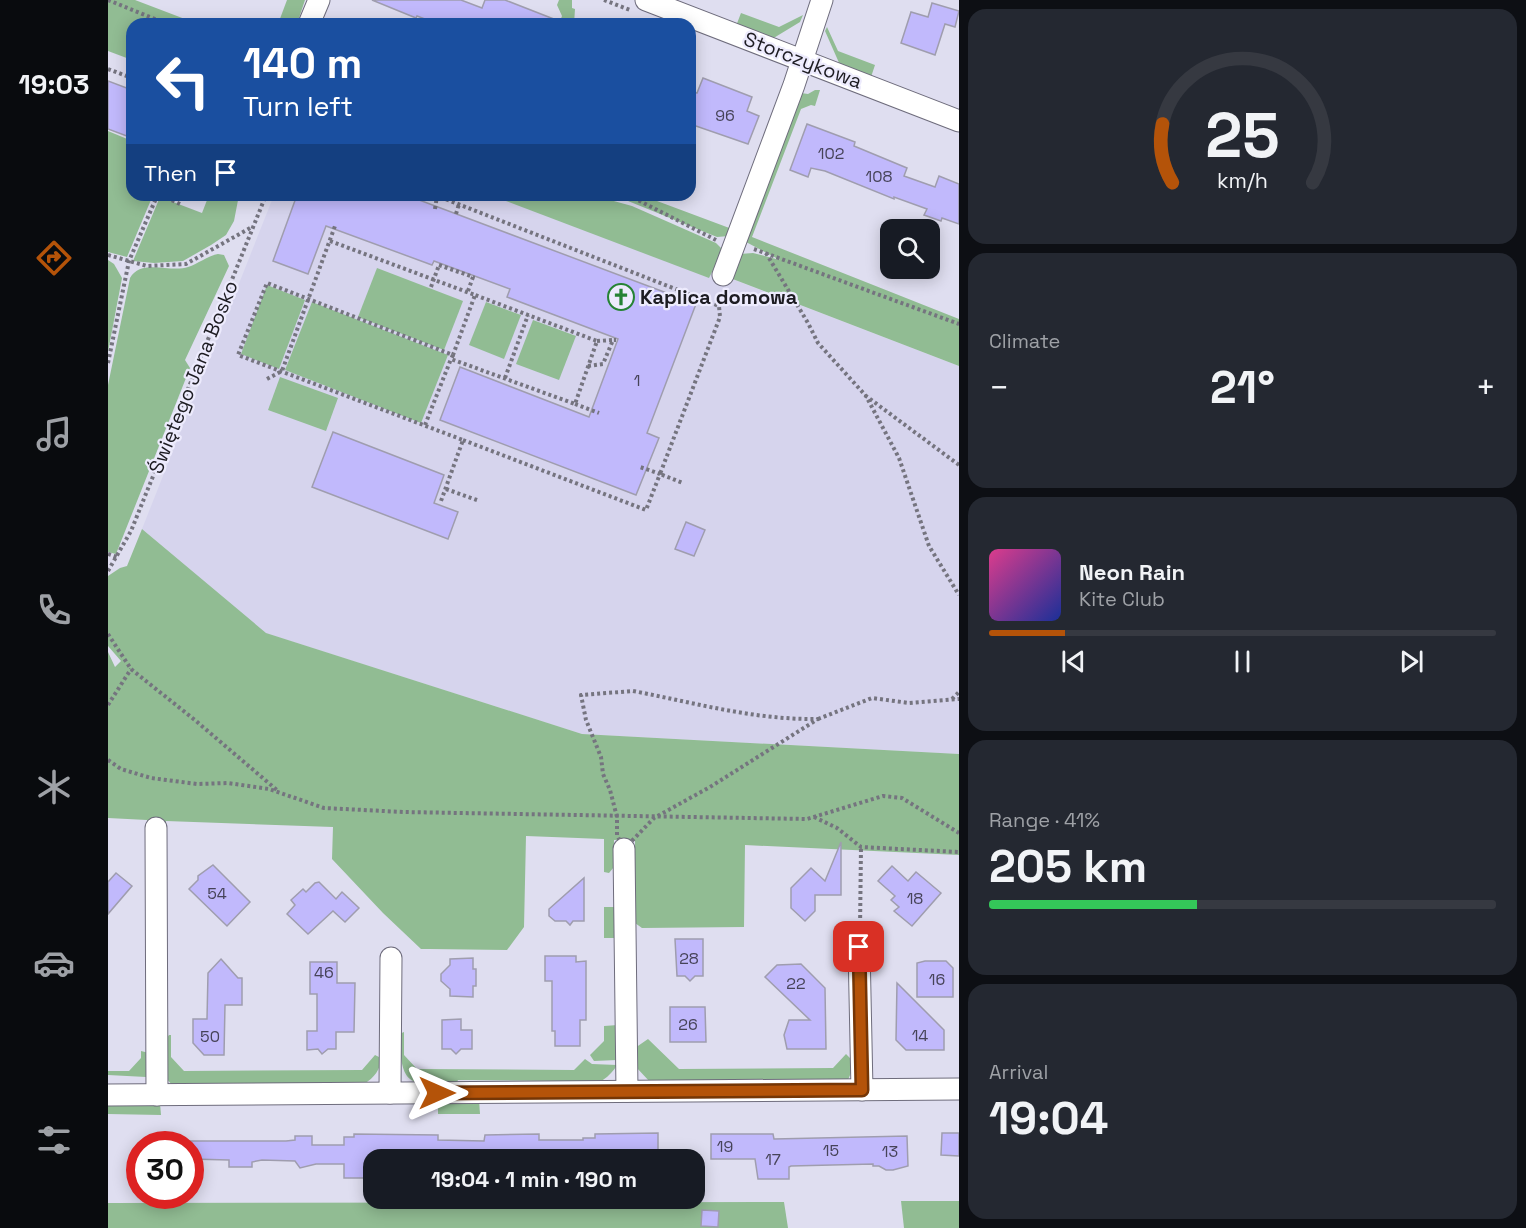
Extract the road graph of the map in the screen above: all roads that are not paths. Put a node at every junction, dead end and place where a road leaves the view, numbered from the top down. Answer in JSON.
{"nodes":[{"id":1,"x":319,"y":0,"type":"edge"},
{"id":2,"x":646,"y":0,"type":"edge"},
{"id":3,"x":822,"y":0,"type":"edge"},
{"id":4,"x":312,"y":18,"type":"edge"},
{"id":5,"x":693,"y":18,"type":"edge"},
{"id":6,"x":696,"y":19,"type":"edge"},
{"id":7,"x":802,"y":60,"type":"junction"},
{"id":8,"x":959,"y":121,"type":"edge"},
{"id":9,"x":723,"y":275,"type":"dead end"},
{"id":10,"x":156,"y":828,"type":"dead end"},
{"id":11,"x":624,"y":849,"type":"road end"},
{"id":12,"x":859,"y":947,"type":"road end"},
{"id":13,"x":390,"y":958,"type":"dead end"},
{"id":14,"x":959,"y":1089,"type":"edge"},
{"id":15,"x":862,"y":1090,"type":"junction"},
{"id":16,"x":627,"y":1092,"type":"junction"},
{"id":17,"x":390,"y":1093,"type":"junction"},
{"id":18,"x":108,"y":1095,"type":"edge"},
{"id":19,"x":157,"y":1095,"type":"junction"}],
"edges":[{"from":1,"to":4,"type":"street"},
{"from":2,"to":5,"type":"street","name":"Storczykowa"},
{"from":3,"to":7,"type":"street"},
{"from":6,"to":7,"type":"street","name":"Storczykowa"},
{"from":7,"to":8,"type":"street","name":"Storczykowa"},
{"from":7,"to":9,"type":"street"},
{"from":10,"to":19,"type":"street"},
{"from":11,"to":16,"type":"street"},
{"from":12,"to":15,"type":"street"},
{"from":13,"to":17,"type":"street"},
{"from":14,"to":15,"type":"street"},
{"from":15,"to":16,"type":"street"},
{"from":16,"to":17,"type":"street"},
{"from":17,"to":19,"type":"street"},
{"from":18,"to":19,"type":"street"}]}
